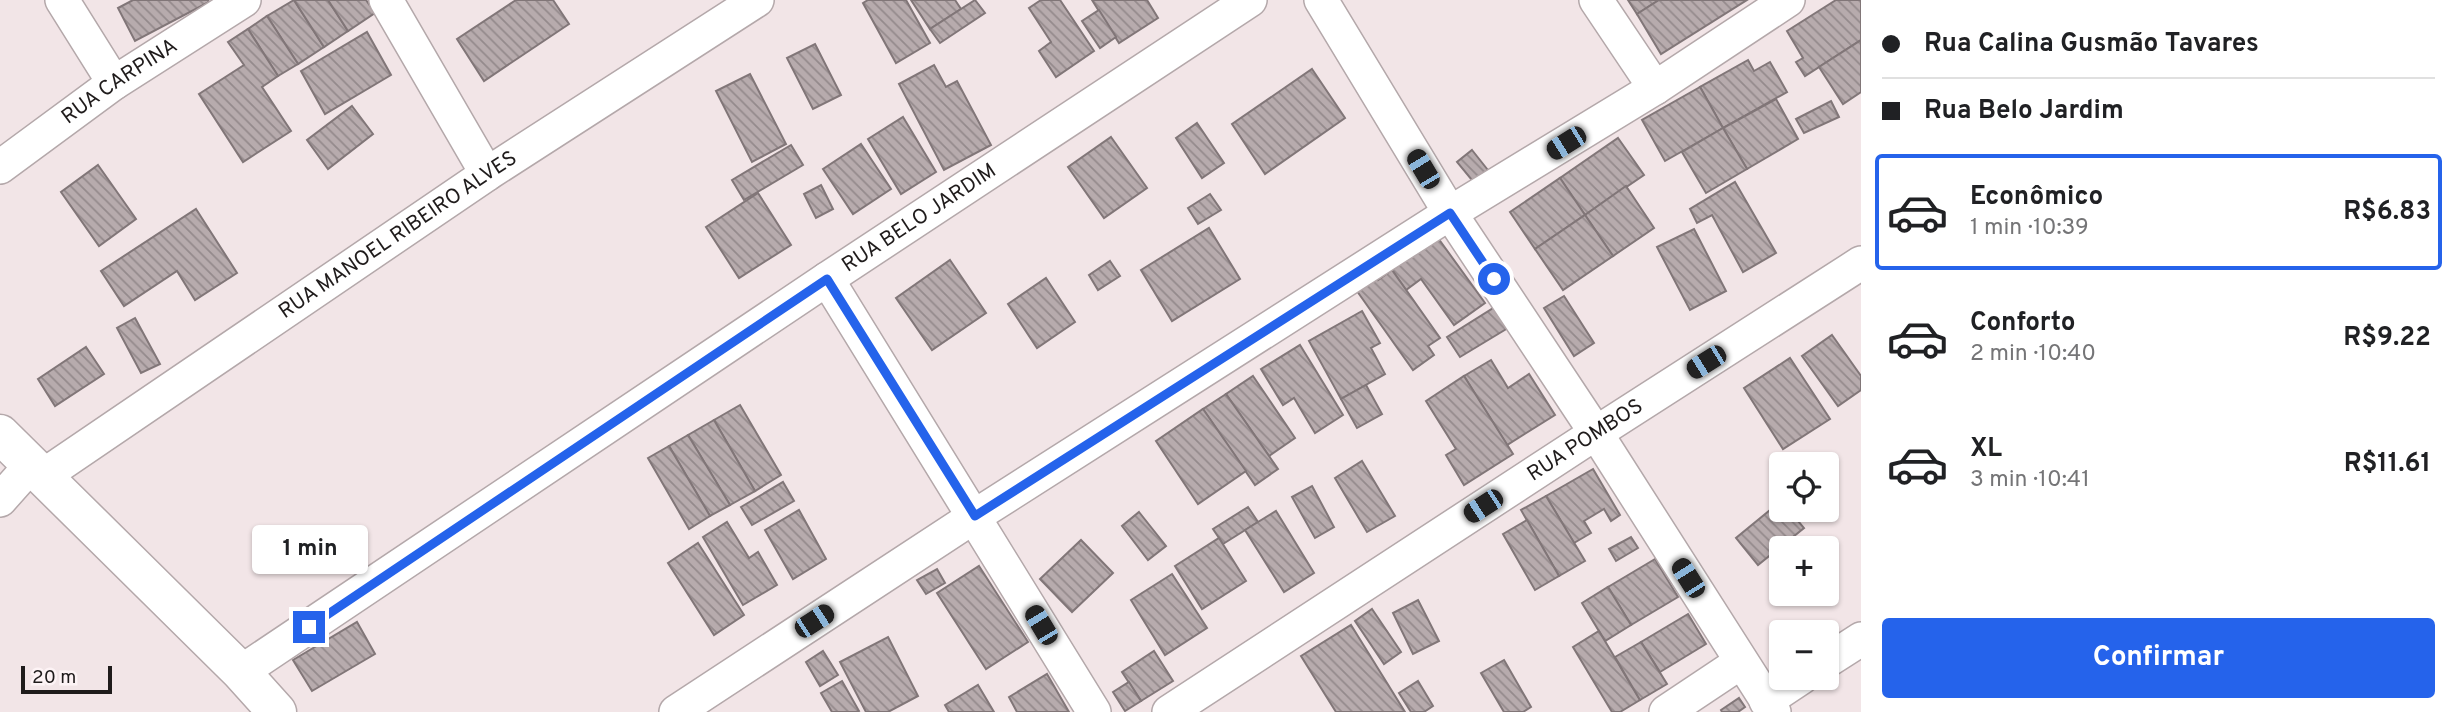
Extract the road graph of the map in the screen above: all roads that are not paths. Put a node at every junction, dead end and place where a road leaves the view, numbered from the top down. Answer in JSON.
{"nodes":[{"id":1,"x":62,"y":0,"type":"edge"},
{"id":2,"x":244,"y":0,"type":"edge"},
{"id":3,"x":386,"y":0,"type":"edge"},
{"id":4,"x":757,"y":0,"type":"edge"},
{"id":5,"x":1250,"y":0,"type":"edge"},
{"id":6,"x":1321,"y":0,"type":"edge"},
{"id":7,"x":1596,"y":0,"type":"edge"},
{"id":8,"x":1788,"y":0,"type":"edge"},
{"id":9,"x":114,"y":83,"type":"junction"},
{"id":10,"x":1655,"y":88,"type":"junction"},
{"id":11,"x":0,"y":167,"type":"edge"},
{"id":12,"x":487,"y":174,"type":"junction"},
{"id":13,"x":1450,"y":213,"type":"junction"},
{"id":14,"x":1861,"y":263,"type":"edge"},
{"id":15,"x":827,"y":279,"type":"junction"},
{"id":16,"x":0,"y":433,"type":"edge"},
{"id":17,"x":1596,"y":433,"type":"junction"},
{"id":18,"x":38,"y":470,"type":"junction"},
{"id":19,"x":0,"y":500,"type":"edge"},
{"id":20,"x":975,"y":516,"type":"junction"},
{"id":21,"x":1861,"y":639,"type":"edge"},
{"id":22,"x":1839,"y":653,"type":"edge"},
{"id":23,"x":1741,"y":662,"type":"junction"},
{"id":24,"x":242,"y":672,"type":"junction"},
{"id":25,"x":1788,"y":690,"type":"edge"},
{"id":26,"x":1770,"y":706,"type":"edge"},
{"id":27,"x":277,"y":712,"type":"edge"},
{"id":28,"x":676,"y":712,"type":"edge"},
{"id":29,"x":1094,"y":712,"type":"edge"},
{"id":30,"x":1169,"y":712,"type":"edge"},
{"id":31,"x":1666,"y":712,"type":"edge"}],
"edges":[{"from":1,"to":9,"type":"street"},
{"from":2,"to":9,"type":"street","name":"RUA CARPINA"},
{"from":3,"to":12,"type":"street"},
{"from":4,"to":12,"type":"street","name":"RUA MANOEL RIBEIRO ALVES"},
{"from":5,"to":15,"type":"street","name":"RUA BELO JARDIM"},
{"from":6,"to":13,"type":"street"},
{"from":7,"to":10,"type":"street"},
{"from":8,"to":10,"type":"street"},
{"from":9,"to":11,"type":"street","name":"RUA CARPINA"},
{"from":10,"to":13,"type":"street"},
{"from":12,"to":18,"type":"street","name":"RUA MANOEL RIBEIRO ALVES"},
{"from":13,"to":17,"type":"street"},
{"from":13,"to":20,"type":"street"},
{"from":14,"to":17,"type":"street","name":"RUA POMBOS"},
{"from":15,"to":20,"type":"street"},
{"from":15,"to":24,"type":"street","name":"RUA BELO JARDIM"},
{"from":16,"to":18,"type":"main road"},
{"from":17,"to":23,"type":"street"},
{"from":17,"to":30,"type":"street","name":"RUA POMBOS"},
{"from":18,"to":19,"type":"street"},
{"from":18,"to":24,"type":"main road"},
{"from":20,"to":28,"type":"street"},
{"from":20,"to":29,"type":"street"},
{"from":21,"to":22,"type":"street"},
{"from":23,"to":26,"type":"street"},
{"from":23,"to":31,"type":"street"},
{"from":24,"to":27,"type":"main road"},
{"from":25,"to":26,"type":"street"}]}
